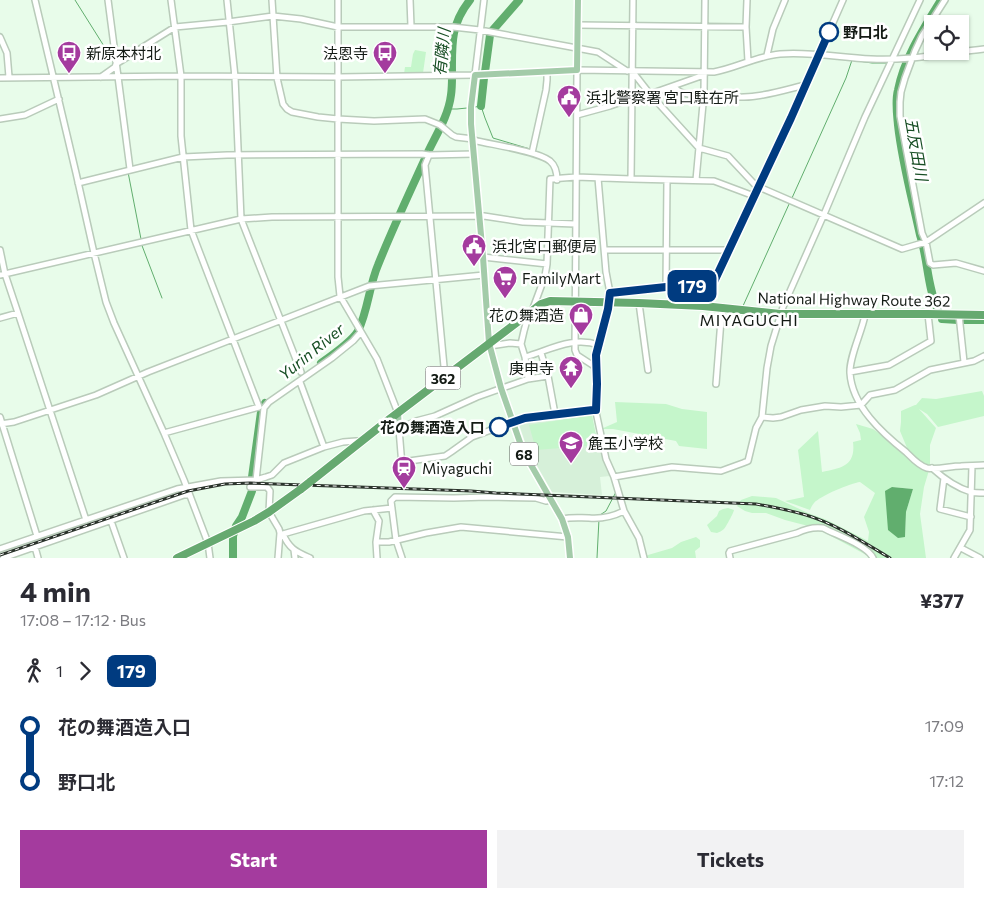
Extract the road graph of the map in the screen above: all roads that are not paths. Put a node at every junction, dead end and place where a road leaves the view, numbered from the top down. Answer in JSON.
{"nodes":[{"id":1,"x":34,"y":0,"type":"edge"},
{"id":2,"x":108,"y":0,"type":"edge"},
{"id":3,"x":171,"y":0,"type":"edge"},
{"id":4,"x":226,"y":0,"type":"edge"},
{"id":5,"x":272,"y":0,"type":"edge"},
{"id":6,"x":338,"y":0,"type":"edge"},
{"id":7,"x":410,"y":0,"type":"edge"},
{"id":8,"x":484,"y":0,"type":"edge"},
{"id":9,"x":578,"y":0,"type":"edge"},
{"id":10,"x":633,"y":0,"type":"edge"},
{"id":11,"x":705,"y":0,"type":"edge"},
{"id":12,"x":747,"y":0,"type":"edge"},
{"id":13,"x":784,"y":0,"type":"edge"},
{"id":14,"x":843,"y":0,"type":"edge"},
{"id":15,"x":920,"y":0,"type":"edge"},
{"id":16,"x":945,"y":0,"type":"edge"},
{"id":17,"x":273,"y":16,"type":"junction"},
{"id":18,"x":228,"y":22,"type":"junction"},
{"id":19,"x":578,"y":25,"type":"junction"},
{"id":20,"x":411,"y":26,"type":"junction"},
{"id":21,"x":633,"y":26,"type":"junction"},
{"id":22,"x":704,"y":26,"type":"junction"},
{"id":23,"x":175,"y":27,"type":"junction"},
{"id":24,"x":338,"y":27,"type":"junction"},
{"id":25,"x":746,"y":27,"type":"junction"},
{"id":26,"x":480,"y":30,"type":"junction"},
{"id":27,"x":0,"y":37,"type":"edge"},
{"id":28,"x":578,"y":48,"type":"junction"},
{"id":29,"x":984,"y":49,"type":"edge"},
{"id":30,"x":767,"y":55,"type":"junction"},
{"id":31,"x":818,"y":55,"type":"junction"},
{"id":32,"x":910,"y":58,"type":"junction"},
{"id":33,"x":748,"y":61,"type":"junction"},
{"id":34,"x":892,"y":61,"type":"junction"},
{"id":35,"x":115,"y":67,"type":"junction"},
{"id":36,"x":577,"y":70,"type":"junction"},
{"id":37,"x":630,"y":71,"type":"junction"},
{"id":38,"x":547,"y":72,"type":"junction"},
{"id":39,"x":704,"y":73,"type":"junction"},
{"id":40,"x":474,"y":74,"type":"junction"},
{"id":41,"x":182,"y":76,"type":"junction"},
{"id":42,"x":9,"y":77,"type":"junction"},
{"id":43,"x":53,"y":77,"type":"junction"},
{"id":44,"x":101,"y":77,"type":"junction"},
{"id":45,"x":118,"y":77,"type":"junction"},
{"id":46,"x":234,"y":77,"type":"junction"},
{"id":47,"x":338,"y":77,"type":"junction"},
{"id":48,"x":0,"y":78,"type":"edge"},
{"id":49,"x":278,"y":78,"type":"junction"},
{"id":50,"x":805,"y":85,"type":"junction"},
{"id":51,"x":674,"y":86,"type":"junction"},
{"id":52,"x":650,"y":94,"type":"junction"},
{"id":53,"x":704,"y":95,"type":"junction"},
{"id":54,"x":59,"y":98,"type":"junction"},
{"id":55,"x":633,"y":98,"type":"junction"},
{"id":56,"x":577,"y":115,"type":"junction"},
{"id":57,"x":0,"y":118,"type":"edge"},
{"id":58,"x":338,"y":119,"type":"junction"},
{"id":59,"x":473,"y":140,"type":"junction"},
{"id":60,"x":699,"y":148,"type":"junction"},
{"id":61,"x":532,"y":153,"type":"junction"},
{"id":62,"x":474,"y":154,"type":"junction"},
{"id":63,"x":338,"y":155,"type":"junction"},
{"id":64,"x":429,"y":155,"type":"junction"},
{"id":65,"x":238,"y":156,"type":"junction"},
{"id":66,"x":183,"y":157,"type":"junction"},
{"id":67,"x":128,"y":170,"type":"junction"},
{"id":68,"x":576,"y":178,"type":"junction"},
{"id":69,"x":598,"y":178,"type":"junction"},
{"id":70,"x":631,"y":179,"type":"junction"},
{"id":71,"x":557,"y":180,"type":"junction"},
{"id":72,"x":667,"y":180,"type":"junction"},
{"id":73,"x":696,"y":180,"type":"junction"},
{"id":74,"x":78,"y":183,"type":"junction"},
{"id":75,"x":758,"y":187,"type":"junction"},
{"id":76,"x":754,"y":196,"type":"junction"},
{"id":77,"x":984,"y":203,"type":"edge"},
{"id":78,"x":824,"y":215,"type":"junction"},
{"id":79,"x":339,"y":216,"type":"junction"},
{"id":80,"x":430,"y":216,"type":"junction"},
{"id":81,"x":479,"y":216,"type":"junction"},
{"id":82,"x":241,"y":219,"type":"junction"},
{"id":83,"x":548,"y":224,"type":"junction"},
{"id":84,"x":575,"y":224,"type":"junction"},
{"id":85,"x":190,"y":230,"type":"junction"},
{"id":86,"x":924,"y":243,"type":"junction"},
{"id":87,"x":666,"y":249,"type":"junction"},
{"id":88,"x":0,"y":250,"type":"edge"},
{"id":89,"x":605,"y":250,"type":"junction"},
{"id":90,"x":729,"y":250,"type":"junction"},
{"id":91,"x":94,"y":253,"type":"junction"},
{"id":92,"x":483,"y":257,"type":"junction"},
{"id":93,"x":547,"y":264,"type":"junction"},
{"id":94,"x":984,"y":271,"type":"edge"},
{"id":95,"x":3,"y":275,"type":"edge"},
{"id":96,"x":484,"y":275,"type":"junction"},
{"id":97,"x":436,"y":279,"type":"junction"},
{"id":98,"x":712,"y":286,"type":"junction"},
{"id":99,"x":666,"y":287,"type":"junction"},
{"id":100,"x":610,"y":293,"type":"junction"},
{"id":101,"x":340,"y":296,"type":"junction"},
{"id":102,"x":574,"y":301,"type":"junction"},
{"id":103,"x":609,"y":302,"type":"junction"},
{"id":104,"x":639,"y":303,"type":"junction"},
{"id":105,"x":703,"y":306,"type":"junction"},
{"id":106,"x":722,"y":307,"type":"junction"},
{"id":107,"x":532,"y":310,"type":"junction"},
{"id":108,"x":18,"y":313,"type":"junction"},
{"id":109,"x":780,"y":314,"type":"junction"},
{"id":110,"x":865,"y":314,"type":"junction"},
{"id":111,"x":928,"y":314,"type":"junction"},
{"id":112,"x":959,"y":315,"type":"junction"},
{"id":113,"x":984,"y":315,"type":"edge"},
{"id":114,"x":0,"y":318,"type":"edge"},
{"id":115,"x":281,"y":320,"type":"junction"},
{"id":116,"x":360,"y":330,"type":"junction"},
{"id":117,"x":232,"y":338,"type":"junction"},
{"id":118,"x":574,"y":342,"type":"junction"},
{"id":119,"x":521,"y":344,"type":"junction"},
{"id":120,"x":489,"y":345,"type":"junction"},
{"id":121,"x":599,"y":345,"type":"junction"},
{"id":122,"x":541,"y":353,"type":"junction"},
{"id":123,"x":984,"y":356,"type":"edge"},
{"id":124,"x":525,"y":357,"type":"junction"},
{"id":125,"x":964,"y":362,"type":"junction"},
{"id":126,"x":597,"y":368,"type":"junction"},
{"id":127,"x":648,"y":370,"type":"dead end"},
{"id":128,"x":301,"y":372,"type":"dead end"},
{"id":129,"x":850,"y":372,"type":"junction"},
{"id":130,"x":138,"y":376,"type":"junction"},
{"id":131,"x":445,"y":376,"type":"junction"},
{"id":132,"x":548,"y":376,"type":"junction"},
{"id":133,"x":528,"y":379,"type":"junction"},
{"id":134,"x":300,"y":382,"type":"junction"},
{"id":135,"x":716,"y":384,"type":"dead end"},
{"id":136,"x":501,"y":388,"type":"junction"},
{"id":137,"x":861,"y":405,"type":"junction"},
{"id":138,"x":261,"y":407,"type":"junction"},
{"id":139,"x":50,"y":410,"type":"junction"},
{"id":140,"x":595,"y":410,"type":"junction"},
{"id":141,"x":398,"y":413,"type":"junction"},
{"id":142,"x":555,"y":414,"type":"junction"},
{"id":143,"x":762,"y":416,"type":"junction"},
{"id":144,"x":0,"y":417,"type":"edge"},
{"id":145,"x":512,"y":422,"type":"junction"},
{"id":146,"x":1,"y":424,"type":"edge"},
{"id":147,"x":399,"y":429,"type":"junction"},
{"id":148,"x":164,"y":434,"type":"junction"},
{"id":149,"x":362,"y":441,"type":"junction"},
{"id":150,"x":324,"y":447,"type":"junction"},
{"id":151,"x":402,"y":462,"type":"junction"},
{"id":152,"x":984,"y":465,"type":"edge"},
{"id":153,"x":972,"y":466,"type":"junction"},
{"id":154,"x":932,"y":468,"type":"junction"},
{"id":155,"x":614,"y":477,"type":"junction"},
{"id":156,"x":403,"y":478,"type":"dead end"},
{"id":157,"x":944,"y":478,"type":"junction"},
{"id":158,"x":253,"y":480,"type":"junction"},
{"id":159,"x":252,"y":487,"type":"dead end"},
{"id":160,"x":188,"y":491,"type":"junction"},
{"id":161,"x":972,"y":492,"type":"junction"},
{"id":162,"x":984,"y":493,"type":"edge"},
{"id":163,"x":551,"y":500,"type":"junction"},
{"id":164,"x":392,"y":508,"type":"junction"},
{"id":165,"x":373,"y":510,"type":"junction"},
{"id":166,"x":624,"y":511,"type":"junction"},
{"id":167,"x":269,"y":512,"type":"junction"},
{"id":168,"x":971,"y":517,"type":"junction"},
{"id":169,"x":562,"y":519,"type":"junction"},
{"id":170,"x":86,"y":520,"type":"junction"},
{"id":171,"x":111,"y":520,"type":"junction"},
{"id":172,"x":282,"y":534,"type":"junction"},
{"id":173,"x":37,"y":536,"type":"junction"},
{"id":174,"x":568,"y":537,"type":"junction"},
{"id":175,"x":396,"y":540,"type":"junction"},
{"id":176,"x":376,"y":542,"type":"junction"},
{"id":177,"x":208,"y":543,"type":"junction"},
{"id":178,"x":35,"y":547,"type":"junction"},
{"id":179,"x":961,"y":548,"type":"junction"},
{"id":180,"x":0,"y":549,"type":"edge"},
{"id":181,"x":294,"y":550,"type":"junction"},
{"id":182,"x":2,"y":558,"type":"edge"},
{"id":183,"x":38,"y":558,"type":"edge"},
{"id":184,"x":124,"y":558,"type":"edge"},
{"id":185,"x":177,"y":558,"type":"edge"},
{"id":186,"x":210,"y":558,"type":"edge"},
{"id":187,"x":278,"y":558,"type":"edge"},
{"id":188,"x":295,"y":558,"type":"edge"},
{"id":189,"x":310,"y":558,"type":"edge"},
{"id":190,"x":377,"y":558,"type":"edge"},
{"id":191,"x":402,"y":558,"type":"edge"},
{"id":192,"x":570,"y":558,"type":"edge"},
{"id":193,"x":644,"y":558,"type":"edge"},
{"id":194,"x":730,"y":558,"type":"edge"},
{"id":195,"x":873,"y":558,"type":"edge"},
{"id":196,"x":954,"y":558,"type":"edge"},
{"id":197,"x":980,"y":558,"type":"edge"}],
"edges":[{"from":1,"to":43,"type":"street"},
{"from":2,"to":35,"type":"street"},
{"from":3,"to":23,"type":"street"},
{"from":4,"to":18,"type":"street"},
{"from":5,"to":17,"type":"street"},
{"from":6,"to":24,"type":"street"},
{"from":7,"to":20,"type":"street"},
{"from":8,"to":26,"type":"street"},
{"from":9,"to":19,"type":"main road"},
{"from":10,"to":21,"type":"street"},
{"from":11,"to":22,"type":"street"},
{"from":12,"to":25,"type":"street"},
{"from":13,"to":30,"type":"street"},
{"from":14,"to":31,"type":"street"},
{"from":15,"to":34,"type":"street"},
{"from":16,"to":32,"type":"street"},
{"from":17,"to":18,"type":"street"},
{"from":17,"to":24,"type":"street"},
{"from":17,"to":49,"type":"street"},
{"from":18,"to":23,"type":"street"},
{"from":18,"to":46,"type":"street"},
{"from":19,"to":21,"type":"street"},
{"from":19,"to":28,"type":"main road"},
{"from":20,"to":24,"type":"street"},
{"from":20,"to":26,"type":"street"},
{"from":21,"to":22,"type":"street"},
{"from":21,"to":37,"type":"street"},
{"from":22,"to":25,"type":"street"},
{"from":22,"to":39,"type":"street"},
{"from":23,"to":35,"type":"street"},
{"from":23,"to":41,"type":"street"},
{"from":24,"to":47,"type":"street"},
{"from":25,"to":33,"type":"street"},
{"from":26,"to":28,"type":"street"},
{"from":26,"to":40,"type":"street"},
{"from":27,"to":42,"type":"street"},
{"from":28,"to":36,"type":"main road"},
{"from":28,"to":37,"type":"street"},
{"from":29,"to":32,"type":"street"},
{"from":30,"to":31,"type":"street"},
{"from":30,"to":33,"type":"street"},
{"from":31,"to":34,"type":"street"},
{"from":31,"to":50,"type":"street"},
{"from":32,"to":34,"type":"street"},
{"from":32,"to":86,"type":"street"},
{"from":33,"to":39,"type":"street"},
{"from":34,"to":78,"type":"street"},
{"from":35,"to":44,"type":"street"},
{"from":35,"to":45,"type":"street"},
{"from":36,"to":37,"type":"street"},
{"from":36,"to":38,"type":"main road"},
{"from":36,"to":56,"type":"street"},
{"from":37,"to":39,"type":"street"},
{"from":37,"to":52,"type":"street"},
{"from":37,"to":55,"type":"street"},
{"from":38,"to":40,"type":"main road"},
{"from":38,"to":61,"type":"street"},
{"from":39,"to":51,"type":"street"},
{"from":39,"to":53,"type":"street"},
{"from":40,"to":47,"type":"street"},
{"from":40,"to":59,"type":"main road"},
{"from":41,"to":45,"type":"street"},
{"from":41,"to":46,"type":"street"},
{"from":41,"to":66,"type":"street"},
{"from":42,"to":43,"type":"street"},
{"from":42,"to":48,"type":"street"},
{"from":43,"to":44,"type":"street"},
{"from":43,"to":54,"type":"street"},
{"from":44,"to":45,"type":"street"},
{"from":45,"to":67,"type":"street"},
{"from":46,"to":49,"type":"street"},
{"from":46,"to":65,"type":"street"},
{"from":47,"to":49,"type":"street"},
{"from":47,"to":58,"type":"street"},
{"from":49,"to":58,"type":"street"},
{"from":50,"to":53,"type":"street"},
{"from":50,"to":75,"type":"street"},
{"from":51,"to":52,"type":"street"},
{"from":51,"to":53,"type":"street"},
{"from":52,"to":55,"type":"street"},
{"from":52,"to":60,"type":"street"},
{"from":53,"to":60,"type":"street"},
{"from":54,"to":57,"type":"street"},
{"from":54,"to":74,"type":"street"},
{"from":55,"to":56,"type":"street"},
{"from":55,"to":70,"type":"street"},
{"from":56,"to":68,"type":"street"},
{"from":58,"to":59,"type":"street"},
{"from":58,"to":63,"type":"street"},
{"from":59,"to":61,"type":"street"},
{"from":59,"to":62,"type":"main road"},
{"from":60,"to":73,"type":"street"},
{"from":60,"to":75,"type":"street"},
{"from":61,"to":71,"type":"street"},
{"from":62,"to":64,"type":"street"},
{"from":62,"to":81,"type":"main road"},
{"from":63,"to":64,"type":"street"},
{"from":63,"to":65,"type":"street"},
{"from":63,"to":79,"type":"street"},
{"from":64,"to":80,"type":"street"},
{"from":65,"to":66,"type":"street"},
{"from":65,"to":82,"type":"street"},
{"from":66,"to":67,"type":"street"},
{"from":66,"to":85,"type":"street"},
{"from":67,"to":74,"type":"street"},
{"from":68,"to":69,"type":"street"},
{"from":68,"to":71,"type":"street"},
{"from":68,"to":84,"type":"street"},
{"from":69,"to":70,"type":"street"},
{"from":69,"to":89,"type":"street"},
{"from":70,"to":72,"type":"street"},
{"from":71,"to":83,"type":"street"},
{"from":72,"to":73,"type":"street"},
{"from":72,"to":87,"type":"street"},
{"from":73,"to":76,"type":"street"},
{"from":74,"to":91,"type":"street"},
{"from":75,"to":76,"type":"street"},
{"from":75,"to":78,"type":"street"},
{"from":76,"to":90,"type":"street"},
{"from":77,"to":86,"type":"street"},
{"from":78,"to":86,"type":"street"},
{"from":78,"to":109,"type":"street"},
{"from":79,"to":80,"type":"street"},
{"from":79,"to":82,"type":"street"},
{"from":79,"to":101,"type":"street"},
{"from":80,"to":81,"type":"street"},
{"from":80,"to":97,"type":"street"},
{"from":81,"to":83,"type":"street"},
{"from":81,"to":92,"type":"main road"},
{"from":82,"to":85,"type":"street"},
{"from":82,"to":115,"type":"street"},
{"from":83,"to":84,"type":"street"},
{"from":83,"to":93,"type":"street"},
{"from":84,"to":102,"type":"street"},
{"from":85,"to":91,"type":"street"},
{"from":85,"to":117,"type":"street"},
{"from":86,"to":94,"type":"street"},
{"from":87,"to":89,"type":"street"},
{"from":87,"to":90,"type":"street"},
{"from":87,"to":99,"type":"street"},
{"from":88,"to":95,"type":"street"},
{"from":89,"to":100,"type":"street"},
{"from":90,"to":98,"type":"street"},
{"from":91,"to":95,"type":"street"},
{"from":91,"to":130,"type":"street"},
{"from":92,"to":93,"type":"street"},
{"from":92,"to":96,"type":"main road"},
{"from":93,"to":107,"type":"street"},
{"from":95,"to":108,"type":"street"},
{"from":96,"to":97,"type":"street"},
{"from":96,"to":120,"type":"main road"},
{"from":97,"to":101,"type":"street"},
{"from":97,"to":131,"type":"street"},
{"from":98,"to":99,"type":"street"},
{"from":98,"to":105,"type":"street"},
{"from":99,"to":100,"type":"street"},
{"from":100,"to":103,"type":"street"},
{"from":101,"to":115,"type":"street"},
{"from":101,"to":116,"type":"street"},
{"from":102,"to":103,"type":"highway","name":"National Highway Route 362","number":"362"},
{"from":102,"to":107,"type":"highway","name":"National Highway Route 362","number":"362"},
{"from":102,"to":118,"type":"street"},
{"from":103,"to":104,"type":"highway","name":"National Highway Route 362","number":"362"},
{"from":103,"to":121,"type":"street"},
{"from":104,"to":105,"type":"highway","name":"National Highway Route 362","number":"362"},
{"from":104,"to":127,"type":"street"},
{"from":105,"to":106,"type":"highway","name":"National Highway Route 362","number":"362"},
{"from":106,"to":109,"type":"highway","name":"National Highway Route 362","number":"362"},
{"from":106,"to":135,"type":"street"},
{"from":107,"to":119,"type":"street"},
{"from":107,"to":120,"type":"highway","name":"National Highway Route 362","number":"362"},
{"from":108,"to":114,"type":"street"},
{"from":108,"to":139,"type":"street"},
{"from":109,"to":110,"type":"highway","name":"National Highway Route 362","number":"362"},
{"from":109,"to":143,"type":"street"},
{"from":110,"to":111,"type":"highway","name":"National Highway Route 362","number":"362"},
{"from":110,"to":129,"type":"street"},
{"from":111,"to":112,"type":"highway","name":"National Highway Route 362","number":"362"},
{"from":111,"to":129,"type":"street"},
{"from":112,"to":113,"type":"highway","name":"National Highway Route 362","number":"362"},
{"from":112,"to":125,"type":"street"},
{"from":115,"to":117,"type":"street"},
{"from":115,"to":128,"type":"street"},
{"from":116,"to":134,"type":"street"},
{"from":116,"to":141,"type":"street"},
{"from":117,"to":130,"type":"street"},
{"from":117,"to":138,"type":"street"},
{"from":118,"to":121,"type":"street"},
{"from":118,"to":122,"type":"street"},
{"from":118,"to":126,"type":"street"},
{"from":119,"to":120,"type":"street"},
{"from":119,"to":124,"type":"street"},
{"from":120,"to":131,"type":"highway","name":"National Highway Route 362","number":"362"},
{"from":120,"to":136,"type":"main road","number":"68"},
{"from":121,"to":126,"type":"street"},
{"from":122,"to":124,"type":"street"},
{"from":122,"to":132,"type":"street"},
{"from":123,"to":125,"type":"street"},
{"from":124,"to":133,"type":"street"},
{"from":125,"to":137,"type":"street"},
{"from":126,"to":140,"type":"street"},
{"from":129,"to":137,"type":"street"},
{"from":130,"to":139,"type":"street"},
{"from":130,"to":148,"type":"street"},
{"from":131,"to":141,"type":"highway","name":"National Highway Route 362","number":"362"},
{"from":132,"to":133,"type":"street"},
{"from":132,"to":142,"type":"street"},
{"from":133,"to":136,"type":"street"},
{"from":134,"to":138,"type":"street"},
{"from":134,"to":150,"type":"street"},
{"from":136,"to":145,"type":"main road","number":"68"},
{"from":136,"to":147,"type":"street"},
{"from":137,"to":143,"type":"street"},
{"from":137,"to":154,"type":"street"},
{"from":138,"to":148,"type":"street"},
{"from":138,"to":158,"type":"street"},
{"from":139,"to":146,"type":"street"},
{"from":139,"to":170,"type":"street"},
{"from":140,"to":142,"type":"street"},
{"from":140,"to":155,"type":"street"},
{"from":141,"to":147,"type":"main road"},
{"from":141,"to":149,"type":"highway","name":"National Highway Route 362","number":"362"},
{"from":142,"to":145,"type":"street"},
{"from":143,"to":155,"type":"street"},
{"from":144,"to":146,"type":"street"},
{"from":145,"to":151,"type":"street"},
{"from":145,"to":163,"type":"main road","number":"68"},
{"from":146,"to":173,"type":"street"},
{"from":147,"to":151,"type":"street"},
{"from":148,"to":160,"type":"street"},
{"from":149,"to":150,"type":"street"},
{"from":149,"to":167,"type":"highway","name":"National Highway Route 362","number":"362","bridge":true},
{"from":150,"to":158,"type":"street"},
{"from":151,"to":156,"type":"street"},
{"from":152,"to":153,"type":"street"},
{"from":153,"to":154,"type":"street"},
{"from":153,"to":161,"type":"street"},
{"from":154,"to":157,"type":"street"},
{"from":155,"to":166,"type":"street"},
{"from":157,"to":161,"type":"street"},
{"from":157,"to":168,"type":"street"},
{"from":158,"to":160,"type":"street"},
{"from":159,"to":167,"type":"street"},
{"from":160,"to":170,"type":"street"},
{"from":160,"to":171,"type":"street"},
{"from":160,"to":177,"type":"street"},
{"from":161,"to":162,"type":"street"},
{"from":161,"to":168,"type":"street"},
{"from":163,"to":164,"type":"street"},
{"from":163,"to":169,"type":"main road","number":"68"},
{"from":164,"to":165,"type":"street"},
{"from":164,"to":175,"type":"street"},
{"from":165,"to":172,"type":"street"},
{"from":165,"to":176,"type":"street"},
{"from":166,"to":169,"type":"street"},
{"from":166,"to":193,"type":"street"},
{"from":167,"to":172,"type":"street"},
{"from":167,"to":177,"type":"highway","name":"National Highway Route 362","number":"362"},
{"from":168,"to":179,"type":"street"},
{"from":169,"to":174,"type":"main road","number":"68"},
{"from":170,"to":173,"type":"street"},
{"from":171,"to":178,"type":"street"},
{"from":171,"to":184,"type":"street"},
{"from":172,"to":181,"type":"street"},
{"from":172,"to":187,"type":"street"},
{"from":173,"to":180,"type":"street"},
{"from":174,"to":175,"type":"street"},
{"from":174,"to":192,"type":"main road","number":"68"},
{"from":175,"to":176,"type":"street"},
{"from":175,"to":191,"type":"street"},
{"from":176,"to":190,"type":"street"},
{"from":177,"to":185,"type":"highway","name":"National Highway Route 362","number":"362"},
{"from":177,"to":186,"type":"street"},
{"from":178,"to":182,"type":"street"},
{"from":178,"to":183,"type":"street"},
{"from":179,"to":196,"type":"street"},
{"from":179,"to":197,"type":"street"},
{"from":181,"to":188,"type":"street"},
{"from":181,"to":189,"type":"street"},
{"from":194,"to":195,"type":"street"}]}
